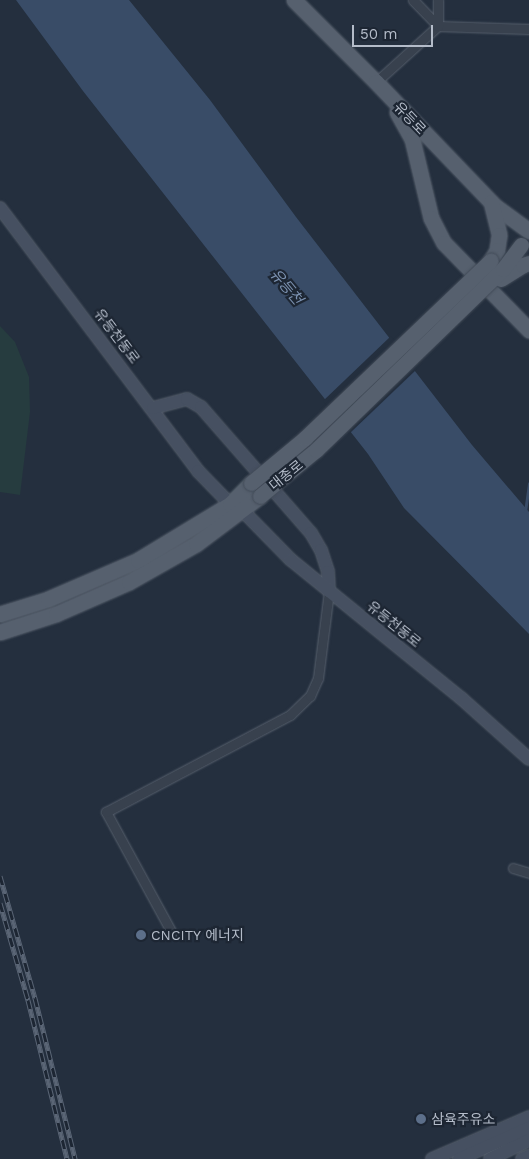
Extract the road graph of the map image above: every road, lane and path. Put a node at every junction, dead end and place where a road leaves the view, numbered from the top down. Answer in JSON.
{"nodes":[{"id":1,"x":413,"y":0,"type":"edge"},
{"id":2,"x":438,"y":0,"type":"edge"},
{"id":3,"x":297,"y":2,"type":"edge"},
{"id":4,"x":438,"y":26,"type":"junction"},
{"id":5,"x":529,"y":28,"type":"edge"},
{"id":6,"x":381,"y":88,"type":"junction"},
{"id":7,"x":491,"y":202,"type":"junction"},
{"id":8,"x":0,"y":208,"type":"edge"},
{"id":9,"x":526,"y":237,"type":"edge"},
{"id":10,"x":491,"y":260,"type":"junction"},
{"id":11,"x":529,"y":263,"type":"edge"},
{"id":12,"x":461,"y":308,"type":"junction"},
{"id":13,"x":528,"y":329,"type":"edge"},
{"id":14,"x":153,"y":408,"type":"junction"},
{"id":15,"x":236,"y":507,"type":"junction"},
{"id":16,"x":329,"y":591,"type":"junction"},
{"id":17,"x":0,"y":614,"type":"edge"},
{"id":18,"x":0,"y":632,"type":"edge"},
{"id":19,"x":529,"y":758,"type":"edge"},
{"id":20,"x":512,"y":868,"type":"dead end"},
{"id":21,"x":529,"y":873,"type":"edge"},
{"id":22,"x":172,"y":933,"type":"dead end"},
{"id":23,"x":529,"y":1117,"type":"edge"},
{"id":24,"x":529,"y":1128,"type":"edge"},
{"id":25,"x":529,"y":1140,"type":"edge"},
{"id":26,"x":529,"y":1156,"type":"edge"},
{"id":27,"x":432,"y":1159,"type":"edge"},
{"id":28,"x":459,"y":1159,"type":"edge"},
{"id":29,"x":490,"y":1159,"type":"edge"},
{"id":30,"x":522,"y":1159,"type":"edge"}],
"edges":[{"from":1,"to":4,"type":"street"},
{"from":2,"to":4,"type":"street"},
{"from":3,"to":6,"type":"main road","name":"유등로"},
{"from":4,"to":5,"type":"street"},
{"from":4,"to":6,"type":"street"},
{"from":6,"to":7,"type":"main road","name":"유등로"},
{"from":6,"to":13,"type":"main road"},
{"from":7,"to":9,"type":"main road","name":"유등로"},
{"from":7,"to":10,"type":"main road"},
{"from":8,"to":14,"type":"main road","name":"유등천동로"},
{"from":9,"to":10,"type":"main road","name":"대종로","bridge":true},
{"from":9,"to":12,"type":"main road","name":"대종로","bridge":true},
{"from":10,"to":15,"type":"main road","name":"대종로","bridge":true},
{"from":11,"to":12,"type":"main road","bridge":true},
{"from":12,"to":15,"type":"main road","name":"대종로","bridge":true},
{"from":14,"to":15,"type":"main road","name":"유등천동로"},
{"from":14,"to":16,"type":"main road"},
{"from":15,"to":16,"type":"main road","name":"유등천동로"},
{"from":15,"to":17,"type":"main road","name":"대종로"},
{"from":15,"to":18,"type":"main road","name":"대종로"},
{"from":16,"to":19,"type":"main road","name":"유등천동로"},
{"from":16,"to":22,"type":"street"},
{"from":20,"to":21,"type":"street"},
{"from":23,"to":27,"type":"main road"},
{"from":24,"to":28,"type":"main road"},
{"from":25,"to":29,"type":"main road"},
{"from":26,"to":30,"type":"main road"}]}
